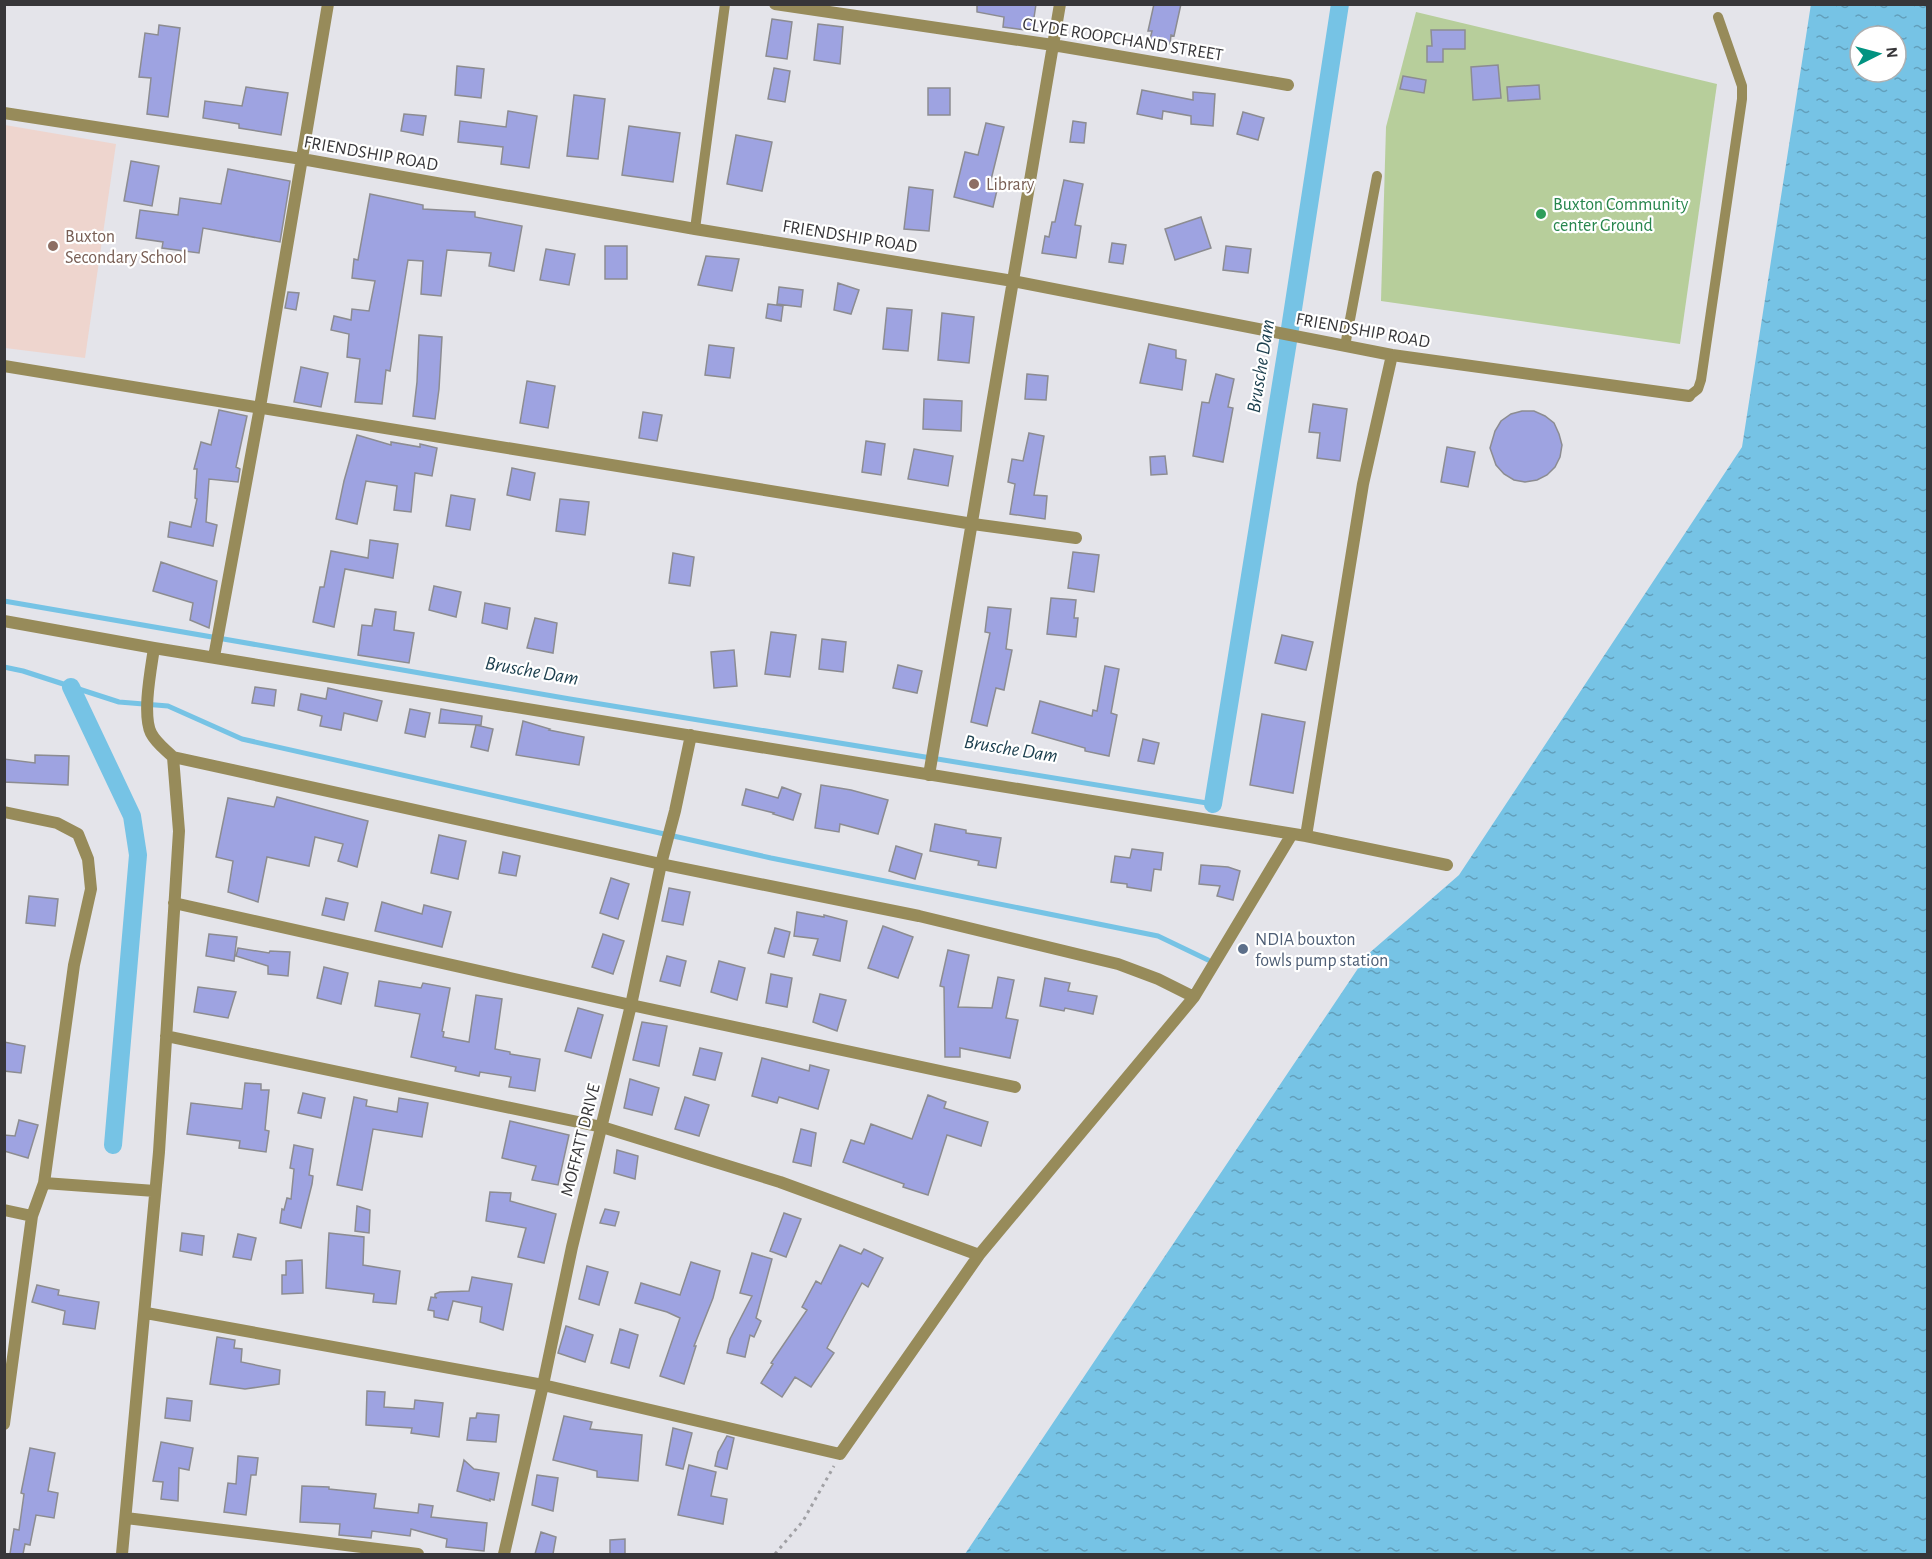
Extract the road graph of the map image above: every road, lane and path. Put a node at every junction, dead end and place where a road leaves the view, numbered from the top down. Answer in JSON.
{"nodes":[{"id":1,"x":327,"y":4,"type":"edge"},
{"id":2,"x":725,"y":4,"type":"edge"},
{"id":3,"x":775,"y":4,"type":"edge"},
{"id":4,"x":1060,"y":4,"type":"edge"},
{"id":5,"x":1718,"y":17,"type":"dead end"},
{"id":6,"x":1053,"y":45,"type":"junction"},
{"id":7,"x":1288,"y":84,"type":"dead end"},
{"id":8,"x":4,"y":113,"type":"edge"},
{"id":9,"x":302,"y":159,"type":"junction"},
{"id":10,"x":1377,"y":176,"type":"dead end"},
{"id":11,"x":694,"y":228,"type":"junction"},
{"id":12,"x":1013,"y":281,"type":"junction"},
{"id":13,"x":1345,"y":346,"type":"junction"},
{"id":14,"x":1392,"y":355,"type":"junction"},
{"id":15,"x":4,"y":366,"type":"edge"},
{"id":16,"x":1689,"y":396,"type":"joint"},
{"id":17,"x":260,"y":407,"type":"junction"},
{"id":18,"x":973,"y":524,"type":"junction"},
{"id":19,"x":1076,"y":538,"type":"dead end"},
{"id":20,"x":4,"y":621,"type":"edge"},
{"id":21,"x":154,"y":648,"type":"junction"},
{"id":22,"x":214,"y":657,"type":"junction"},
{"id":23,"x":691,"y":735,"type":"junction"},
{"id":24,"x":173,"y":757,"type":"junction"},
{"id":25,"x":930,"y":770,"type":"junction"},
{"id":26,"x":4,"y":812,"type":"edge"},
{"id":27,"x":1292,"y":834,"type":"junction"},
{"id":28,"x":1306,"y":836,"type":"junction"},
{"id":29,"x":663,"y":858,"type":"junction"},
{"id":30,"x":1447,"y":865,"type":"dead end"},
{"id":31,"x":174,"y":903,"type":"junction"},
{"id":32,"x":1194,"y":997,"type":"junction"},
{"id":33,"x":631,"y":1005,"type":"junction"},
{"id":34,"x":166,"y":1036,"type":"junction"},
{"id":35,"x":1015,"y":1087,"type":"dead end"},
{"id":36,"x":602,"y":1127,"type":"junction"},
{"id":37,"x":44,"y":1183,"type":"junction"},
{"id":38,"x":155,"y":1191,"type":"junction"},
{"id":39,"x":4,"y":1210,"type":"edge"},
{"id":40,"x":32,"y":1216,"type":"junction"},
{"id":41,"x":979,"y":1255,"type":"junction"},
{"id":42,"x":146,"y":1313,"type":"junction"},
{"id":43,"x":543,"y":1385,"type":"junction"},
{"id":44,"x":6,"y":1397,"type":"edge"},
{"id":45,"x":4,"y":1424,"type":"edge"},
{"id":46,"x":840,"y":1454,"type":"junction"},
{"id":47,"x":126,"y":1518,"type":"junction"},
{"id":48,"x":122,"y":1554,"type":"edge"},
{"id":49,"x":418,"y":1554,"type":"edge"},
{"id":50,"x":504,"y":1554,"type":"edge"},
{"id":51,"x":775,"y":1554,"type":"edge"}],
"edges":[{"from":1,"to":9,"type":"street"},
{"from":2,"to":11,"type":"lane"},
{"from":3,"to":6,"type":"street","name":"CLYDE ROOPCHAND STREET"},
{"from":4,"to":6,"type":"street"},
{"from":5,"to":16,"type":"lane"},
{"from":6,"to":7,"type":"street","name":"CLYDE ROOPCHAND STREET"},
{"from":6,"to":12,"type":"street"},
{"from":8,"to":9,"type":"street","name":"FRIENDSHIP ROAD"},
{"from":9,"to":11,"type":"street","name":"FRIENDSHIP ROAD"},
{"from":9,"to":17,"type":"street"},
{"from":10,"to":13,"type":"lane"},
{"from":11,"to":12,"type":"street","name":"FRIENDSHIP ROAD"},
{"from":12,"to":13,"type":"street","name":"FRIENDSHIP ROAD"},
{"from":12,"to":18,"type":"street"},
{"from":13,"to":14,"type":"street","name":"FRIENDSHIP ROAD"},
{"from":14,"to":16,"type":"street","name":"FRIENDSHIP ROAD"},
{"from":14,"to":28,"type":"street"},
{"from":15,"to":17,"type":"street"},
{"from":17,"to":18,"type":"street"},
{"from":17,"to":22,"type":"street"},
{"from":18,"to":19,"type":"street"},
{"from":18,"to":25,"type":"street"},
{"from":20,"to":21,"type":"street"},
{"from":21,"to":22,"type":"street"},
{"from":21,"to":24,"type":"street"},
{"from":22,"to":23,"type":"street"},
{"from":23,"to":25,"type":"street"},
{"from":23,"to":29,"type":"street","name":"MOFFATT DRIVE"},
{"from":24,"to":29,"type":"street"},
{"from":24,"to":31,"type":"street"},
{"from":25,"to":27,"type":"street"},
{"from":26,"to":37,"type":"street"},
{"from":27,"to":28,"type":"street"},
{"from":27,"to":32,"type":"street"},
{"from":28,"to":30,"type":"street"},
{"from":29,"to":32,"type":"street"},
{"from":29,"to":33,"type":"street","name":"MOFFATT DRIVE"},
{"from":31,"to":33,"type":"street"},
{"from":31,"to":34,"type":"street"},
{"from":32,"to":41,"type":"street"},
{"from":33,"to":35,"type":"street"},
{"from":33,"to":36,"type":"street","name":"MOFFATT DRIVE"},
{"from":34,"to":36,"type":"street"},
{"from":34,"to":38,"type":"street"},
{"from":36,"to":41,"type":"street"},
{"from":36,"to":43,"type":"street","name":"MOFFATT DRIVE"},
{"from":37,"to":38,"type":"street"},
{"from":37,"to":40,"type":"street"},
{"from":38,"to":42,"type":"street"},
{"from":39,"to":40,"type":"street"},
{"from":40,"to":44,"type":"street"},
{"from":41,"to":46,"type":"street"},
{"from":42,"to":43,"type":"street"},
{"from":42,"to":47,"type":"street"},
{"from":43,"to":46,"type":"street"},
{"from":43,"to":50,"type":"street","name":"MOFFATT DRIVE"},
{"from":44,"to":45,"type":"street"},
{"from":46,"to":51,"type":"path"},
{"from":47,"to":48,"type":"street"},
{"from":47,"to":49,"type":"street"}]}
